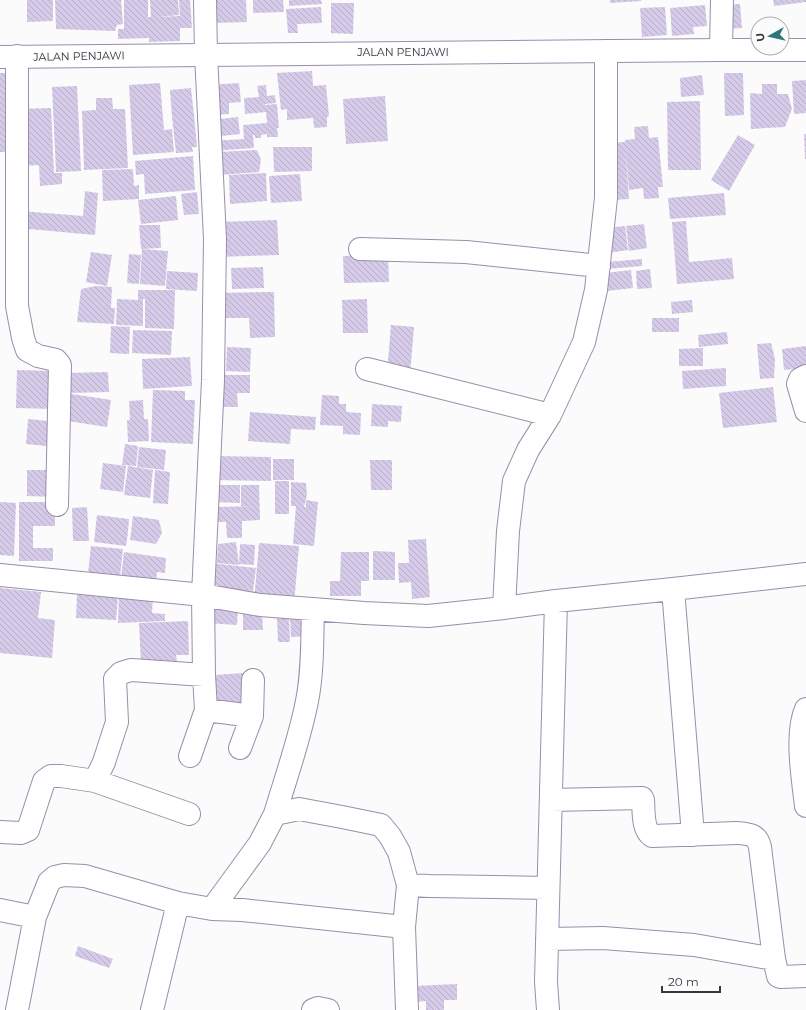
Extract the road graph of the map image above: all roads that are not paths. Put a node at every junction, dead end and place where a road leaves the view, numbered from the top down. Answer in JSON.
{"nodes":[{"id":1,"x":205,"y":0,"type":"edge"},
{"id":2,"x":722,"y":0,"type":"edge"},
{"id":3,"x":721,"y":50,"type":"junction"},
{"id":4,"x":806,"y":50,"type":"edge"},
{"id":5,"x":606,"y":51,"type":"junction"},
{"id":6,"x":206,"y":54,"type":"junction"},
{"id":7,"x":9,"y":56,"type":"edge"},
{"id":8,"x":360,"y":249,"type":"dead end"},
{"id":9,"x":599,"y":266,"type":"junction"},
{"id":10,"x":367,"y":369,"type":"dead end"},
{"id":11,"x":806,"y":376,"type":"edge"},
{"id":12,"x":806,"y":411,"type":"edge"},
{"id":13,"x":550,"y":414,"type":"junction"},
{"id":14,"x":58,"y":504,"type":"dead end"},
{"id":15,"x":806,"y":574,"type":"edge"},
{"id":16,"x":0,"y":575,"type":"edge"},
{"id":17,"x":673,"y":589,"type":"junction"},
{"id":18,"x":203,"y":595,"type":"junction"},
{"id":19,"x":556,"y":601,"type":"junction"},
{"id":20,"x":504,"y":608,"type":"junction"},
{"id":21,"x":313,"y":609,"type":"junction"},
{"id":22,"x":204,"y":675,"type":"junction"},
{"id":23,"x":253,"y":680,"type":"dead end"},
{"id":24,"x":806,"y":709,"type":"edge"},
{"id":25,"x":206,"y":710,"type":"junction"},
{"id":26,"x":252,"y":716,"type":"junction"},
{"id":27,"x":240,"y":748,"type":"dead end"},
{"id":28,"x":190,"y":756,"type":"dead end"},
{"id":29,"x":804,"y":766,"type":"edge"},
{"id":30,"x":95,"y":781,"type":"junction"},
{"id":31,"x":551,"y":800,"type":"junction"},
{"id":32,"x":806,"y":806,"type":"edge"},
{"id":33,"x":189,"y":814,"type":"dead end"},
{"id":34,"x":275,"y":814,"type":"junction"},
{"id":35,"x":0,"y":832,"type":"edge"},
{"id":36,"x":693,"y":835,"type":"junction"},
{"id":37,"x":408,"y":885,"type":"junction"},
{"id":38,"x":548,"y":888,"type":"junction"},
{"id":39,"x":178,"y":903,"type":"junction"},
{"id":40,"x":212,"y":909,"type":"junction"},
{"id":41,"x":0,"y":910,"type":"edge"},
{"id":42,"x":35,"y":916,"type":"junction"},
{"id":43,"x":404,"y":927,"type":"junction"},
{"id":44,"x":547,"y":939,"type":"junction"},
{"id":45,"x":774,"y":959,"type":"junction"},
{"id":46,"x":806,"y":976,"type":"edge"},
{"id":47,"x":17,"y":1010,"type":"edge"},
{"id":48,"x":152,"y":1010,"type":"edge"},
{"id":49,"x":312,"y":1010,"type":"edge"},
{"id":50,"x":328,"y":1010,"type":"edge"},
{"id":51,"x":407,"y":1010,"type":"edge"},
{"id":52,"x":548,"y":1010,"type":"edge"}],
"edges":[{"from":1,"to":6,"type":"street"},
{"from":2,"to":3,"type":"street"},
{"from":3,"to":4,"type":"street","name":"JALAN PENJAWI"},
{"from":3,"to":5,"type":"street","name":"JALAN PENJAWI"},
{"from":5,"to":6,"type":"street","name":"JALAN PENJAWI"},
{"from":5,"to":9,"type":"street"},
{"from":6,"to":7,"type":"street","name":"JALAN PENJAWI"},
{"from":6,"to":18,"type":"street"},
{"from":7,"to":14,"type":"street"},
{"from":8,"to":9,"type":"street"},
{"from":9,"to":13,"type":"street"},
{"from":10,"to":13,"type":"street"},
{"from":11,"to":12,"type":"street"},
{"from":13,"to":20,"type":"street"},
{"from":15,"to":17,"type":"street"},
{"from":16,"to":18,"type":"street"},
{"from":17,"to":19,"type":"street"},
{"from":17,"to":36,"type":"street"},
{"from":18,"to":21,"type":"street"},
{"from":18,"to":22,"type":"street"},
{"from":19,"to":20,"type":"street"},
{"from":19,"to":31,"type":"street"},
{"from":20,"to":21,"type":"street"},
{"from":21,"to":34,"type":"street"},
{"from":22,"to":25,"type":"street"},
{"from":22,"to":30,"type":"street"},
{"from":23,"to":26,"type":"street"},
{"from":24,"to":29,"type":"street"},
{"from":25,"to":26,"type":"street"},
{"from":25,"to":28,"type":"street"},
{"from":26,"to":27,"type":"street"},
{"from":29,"to":32,"type":"street"},
{"from":30,"to":33,"type":"street"},
{"from":30,"to":35,"type":"street"},
{"from":31,"to":36,"type":"street"},
{"from":31,"to":38,"type":"street"},
{"from":34,"to":37,"type":"street"},
{"from":34,"to":40,"type":"street"},
{"from":36,"to":45,"type":"street"},
{"from":37,"to":38,"type":"street"},
{"from":37,"to":43,"type":"street"},
{"from":38,"to":44,"type":"street"},
{"from":39,"to":40,"type":"street"},
{"from":39,"to":42,"type":"street"},
{"from":39,"to":48,"type":"street"},
{"from":40,"to":43,"type":"street"},
{"from":41,"to":42,"type":"street"},
{"from":42,"to":47,"type":"street"},
{"from":43,"to":51,"type":"street"},
{"from":44,"to":45,"type":"street"},
{"from":44,"to":52,"type":"street"},
{"from":45,"to":46,"type":"street"},
{"from":49,"to":50,"type":"street"}]}
